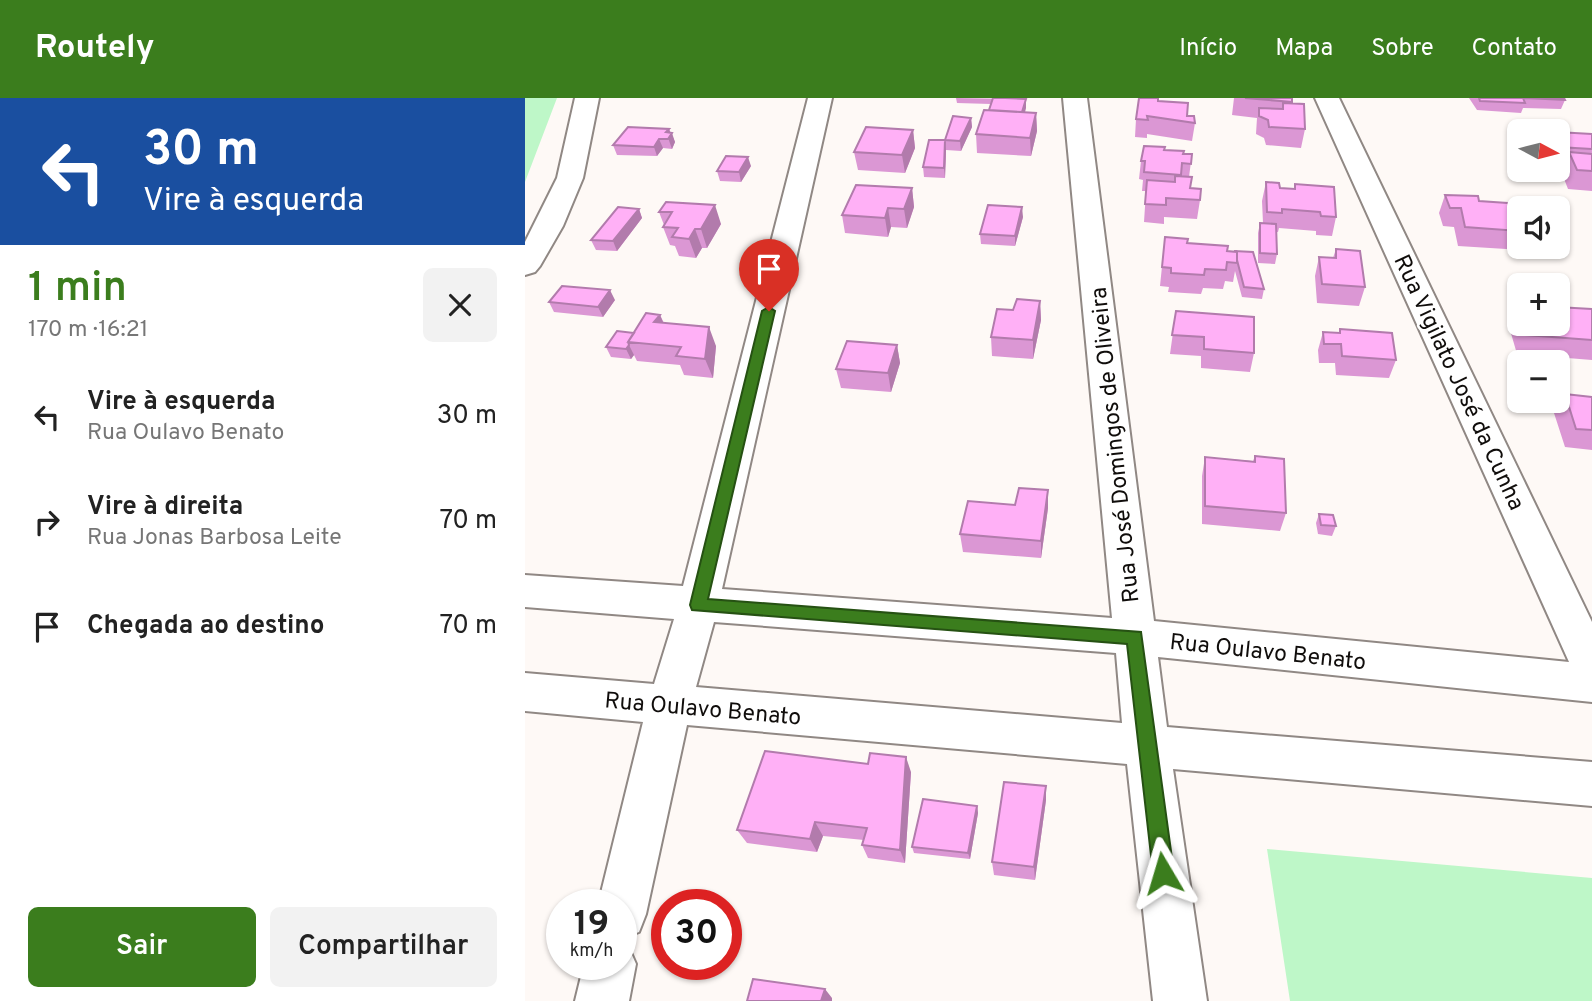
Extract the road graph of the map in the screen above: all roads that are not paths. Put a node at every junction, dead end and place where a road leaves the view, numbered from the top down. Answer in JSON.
{"nodes":[{"id":1,"x":587,"y":98,"type":"edge"},
{"id":2,"x":820,"y":98,"type":"edge"},
{"id":3,"x":1075,"y":98,"type":"edge"},
{"id":4,"x":1327,"y":98,"type":"edge"},
{"id":5,"x":525,"y":266,"type":"edge"},
{"id":6,"x":525,"y":590,"type":"edge"},
{"id":7,"x":698,"y":605,"type":"junction"},
{"id":8,"x":1135,"y":637,"type":"junction"},
{"id":9,"x":1592,"y":666,"type":"edge"},
{"id":10,"x":1592,"y":683,"type":"edge"},
{"id":11,"x":525,"y":692,"type":"edge"},
{"id":12,"x":669,"y":706,"type":"junction"},
{"id":13,"x":1147,"y":746,"type":"junction"},
{"id":14,"x":1592,"y":784,"type":"edge"},
{"id":15,"x":627,"y":889,"type":"edge"},
{"id":16,"x":607,"y":980,"type":"edge"},
{"id":17,"x":602,"y":1001,"type":"edge"},
{"id":18,"x":1180,"y":1001,"type":"edge"}],
"edges":[{"from":1,"to":5,"type":"street"},
{"from":2,"to":7,"type":"street"},
{"from":3,"to":8,"type":"street","name":"Rua José Domingos de Oliveira"},
{"from":4,"to":9,"type":"street","name":"Rua Vigilato José da Cunha"},
{"from":6,"to":7,"type":"street","name":"Rua Oulavo Benato"},
{"from":7,"to":8,"type":"street","name":"Rua Oulavo Benato"},
{"from":7,"to":12,"type":"street"},
{"from":8,"to":10,"type":"street","name":"Rua Oulavo Benato"},
{"from":8,"to":13,"type":"street","name":"Rua José Domingos de Oliveira"},
{"from":11,"to":12,"type":"street","name":"Rua Oulavo Benato"},
{"from":12,"to":13,"type":"street","name":"Rua Oulavo Benato"},
{"from":12,"to":15,"type":"street"},
{"from":13,"to":14,"type":"street","name":"Rua Oulavo Benato"},
{"from":13,"to":18,"type":"street","name":"Rua José Domingos de Oliveira"},
{"from":16,"to":17,"type":"street"}]}
